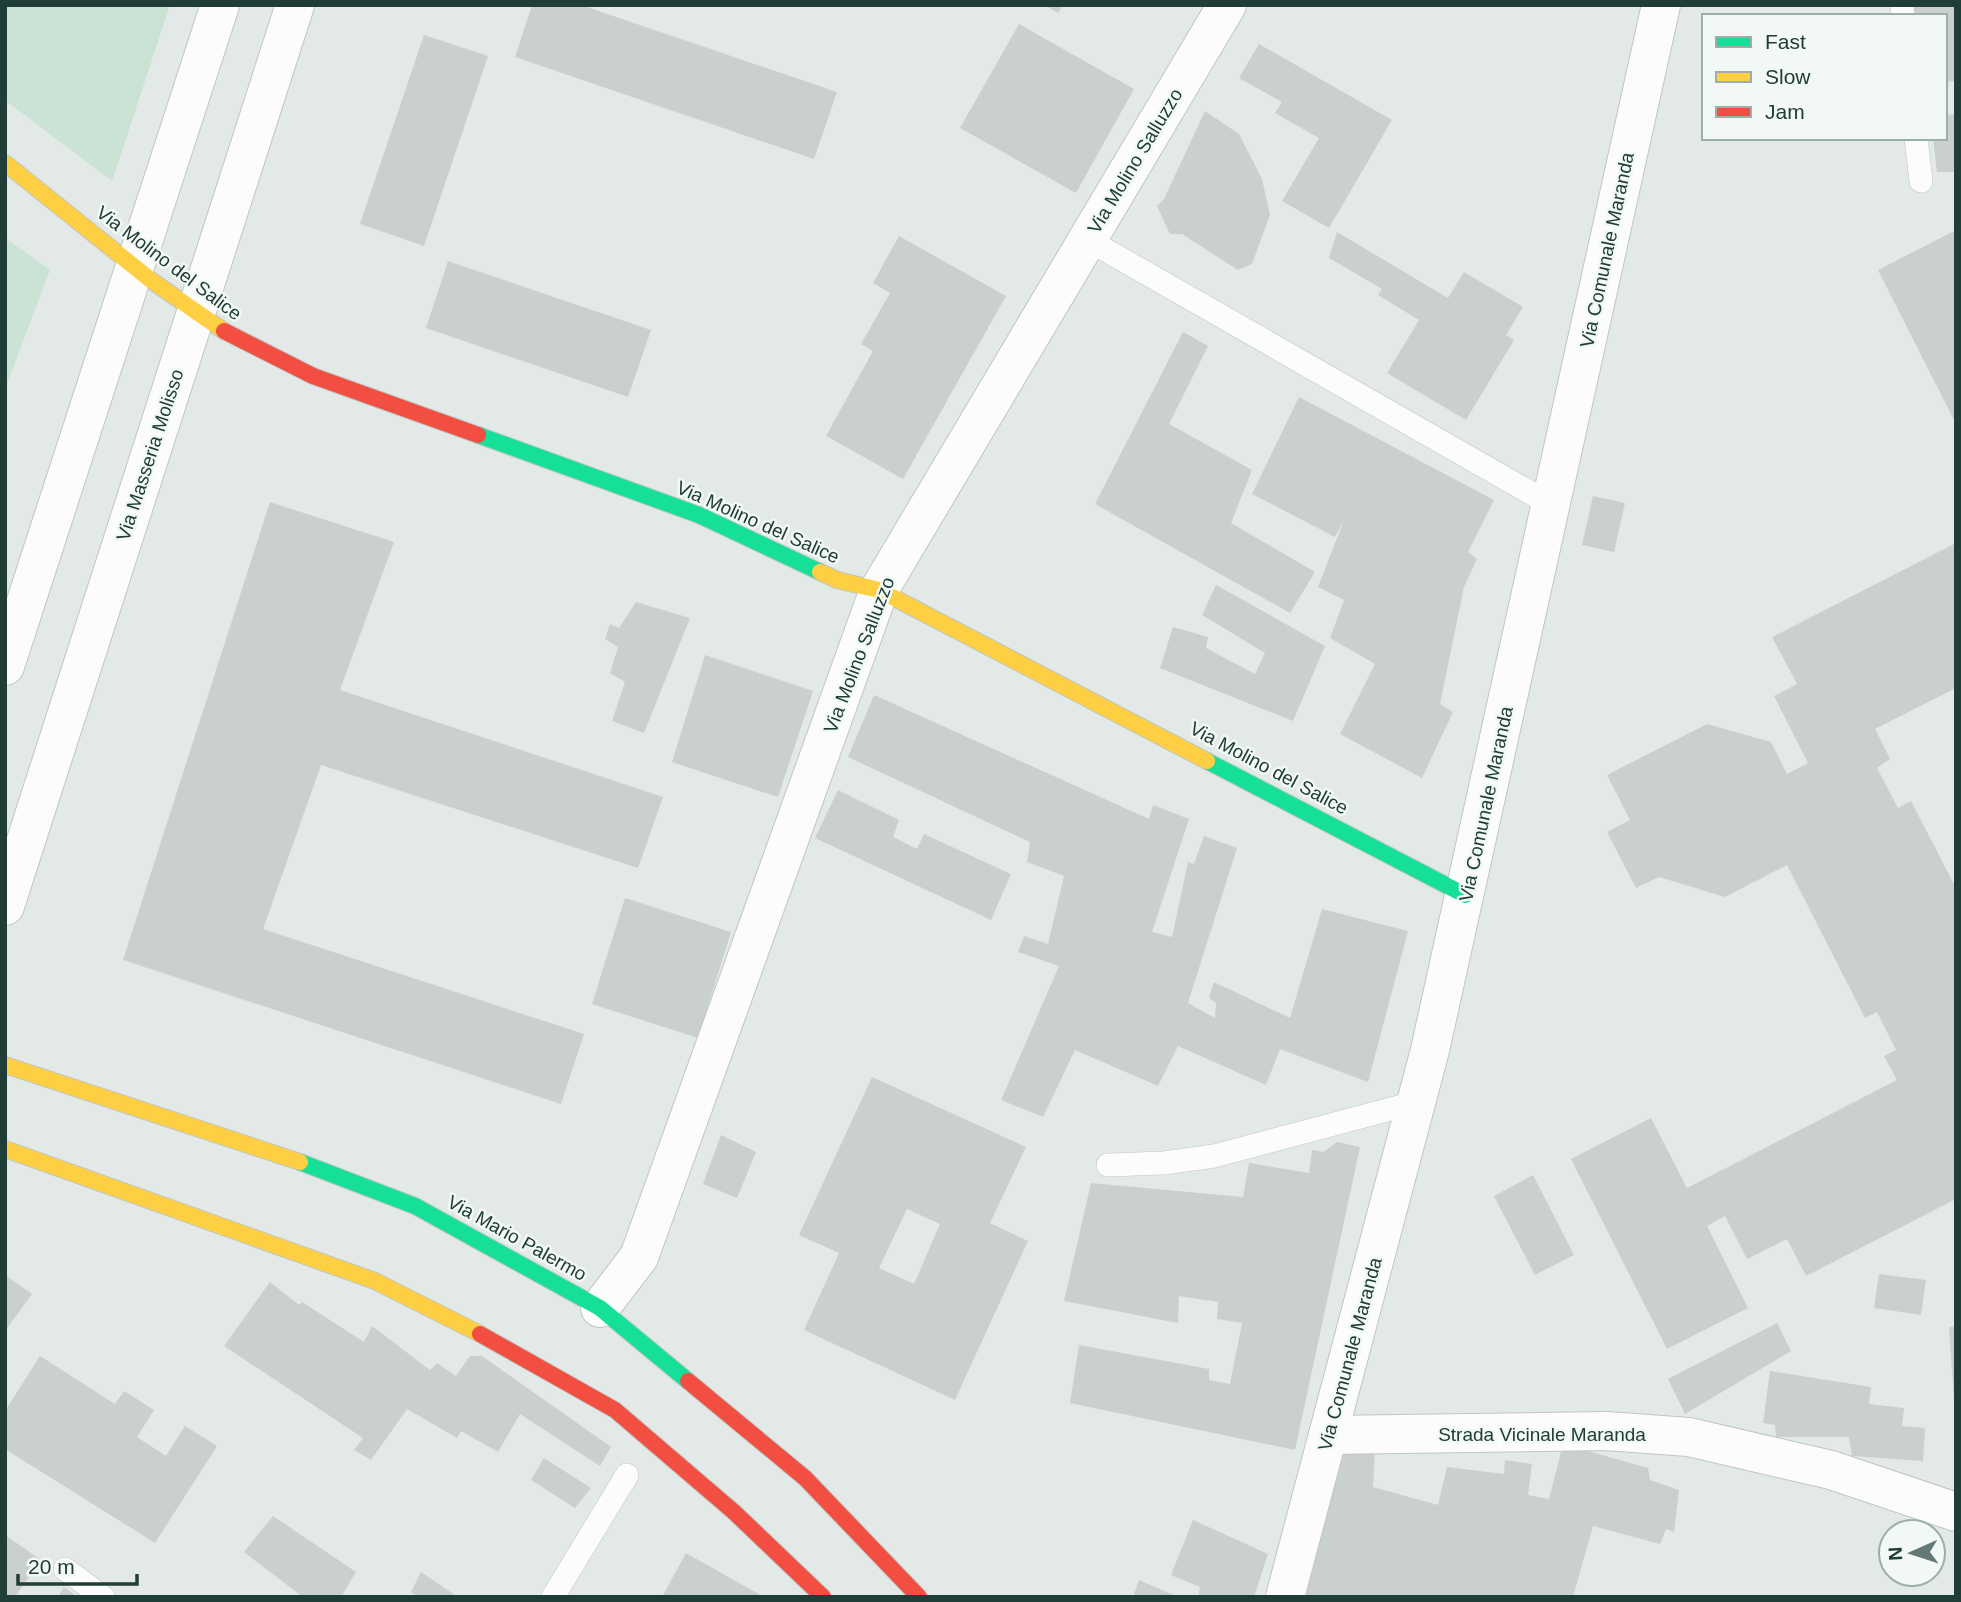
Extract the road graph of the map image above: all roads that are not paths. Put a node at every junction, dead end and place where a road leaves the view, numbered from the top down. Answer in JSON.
{"nodes":[{"id":1,"x":220,"y":5,"type":"edge"},
{"id":2,"x":295,"y":5,"type":"edge"},
{"id":3,"x":1227,"y":5,"type":"edge"},
{"id":4,"x":1661,"y":5,"type":"edge"},
{"id":5,"x":1916,"y":140,"type":"edge"},
{"id":6,"x":5,"y":163,"type":"edge"},
{"id":7,"x":1921,"y":181,"type":"dead end"},
{"id":8,"x":1087,"y":240,"type":"junction"},
{"id":9,"x":134,"y":266,"type":"junction"},
{"id":10,"x":196,"y":313,"type":"junction"},
{"id":11,"x":1552,"y":505,"type":"junction"},
{"id":12,"x":879,"y":590,"type":"junction"},
{"id":13,"x":5,"y":666,"type":"edge"},
{"id":14,"x":1465,"y":895,"type":"junction"},
{"id":15,"x":5,"y":906,"type":"edge"},
{"id":16,"x":5,"y":1065,"type":"edge"},
{"id":17,"x":1417,"y":1102,"type":"junction"},
{"id":18,"x":5,"y":1149,"type":"edge"},
{"id":19,"x":1108,"y":1165,"type":"dead end"},
{"id":20,"x":600,"y":1308,"type":"junction"},
{"id":21,"x":1328,"y":1435,"type":"junction"},
{"id":22,"x":627,"y":1475,"type":"dead end"},
{"id":23,"x":1956,"y":1512,"type":"edge"},
{"id":24,"x":65,"y":1569,"type":"dead end"},
{"id":25,"x":103,"y":1597,"type":"edge"},
{"id":26,"x":553,"y":1597,"type":"edge"},
{"id":27,"x":823,"y":1597,"type":"edge"},
{"id":28,"x":919,"y":1597,"type":"edge"},
{"id":29,"x":1285,"y":1597,"type":"edge"}],
"edges":[{"from":1,"to":9,"type":"street"},
{"from":2,"to":10,"type":"street","name":"Via Masseria Molisso"},
{"from":3,"to":8,"type":"street","name":"Via Molino Salluzzo"},
{"from":4,"to":11,"type":"street","name":"Via Comunale Maranda"},
{"from":5,"to":7,"type":"lane"},
{"from":6,"to":9,"type":"street","name":"Via Molino del Salice"},
{"from":8,"to":11,"type":"lane"},
{"from":8,"to":12,"type":"street","name":"Via Molino Salluzzo"},
{"from":9,"to":10,"type":"street","name":"Via Molino del Salice"},
{"from":9,"to":13,"type":"street"},
{"from":10,"to":12,"type":"street","name":"Via Molino del Salice"},
{"from":10,"to":15,"type":"street","name":"Via Masseria Molisso"},
{"from":11,"to":14,"type":"street","name":"Via Comunale Maranda"},
{"from":12,"to":14,"type":"street","name":"Via Molino del Salice"},
{"from":12,"to":20,"type":"street","name":"Via Molino Salluzzo"},
{"from":14,"to":17,"type":"street","name":"Via Comunale Maranda"},
{"from":16,"to":20,"type":"street","name":"Via Mario Palermo"},
{"from":17,"to":19,"type":"lane"},
{"from":17,"to":21,"type":"street","name":"Via Comunale Maranda"},
{"from":18,"to":27,"type":"street"},
{"from":20,"to":28,"type":"street","name":"Via Mario Palermo"},
{"from":21,"to":23,"type":"street","name":"Strada Vicinale Maranda"},
{"from":21,"to":29,"type":"street","name":"Via Comunale Maranda"},
{"from":22,"to":26,"type":"lane"},
{"from":24,"to":25,"type":"lane"}]}
